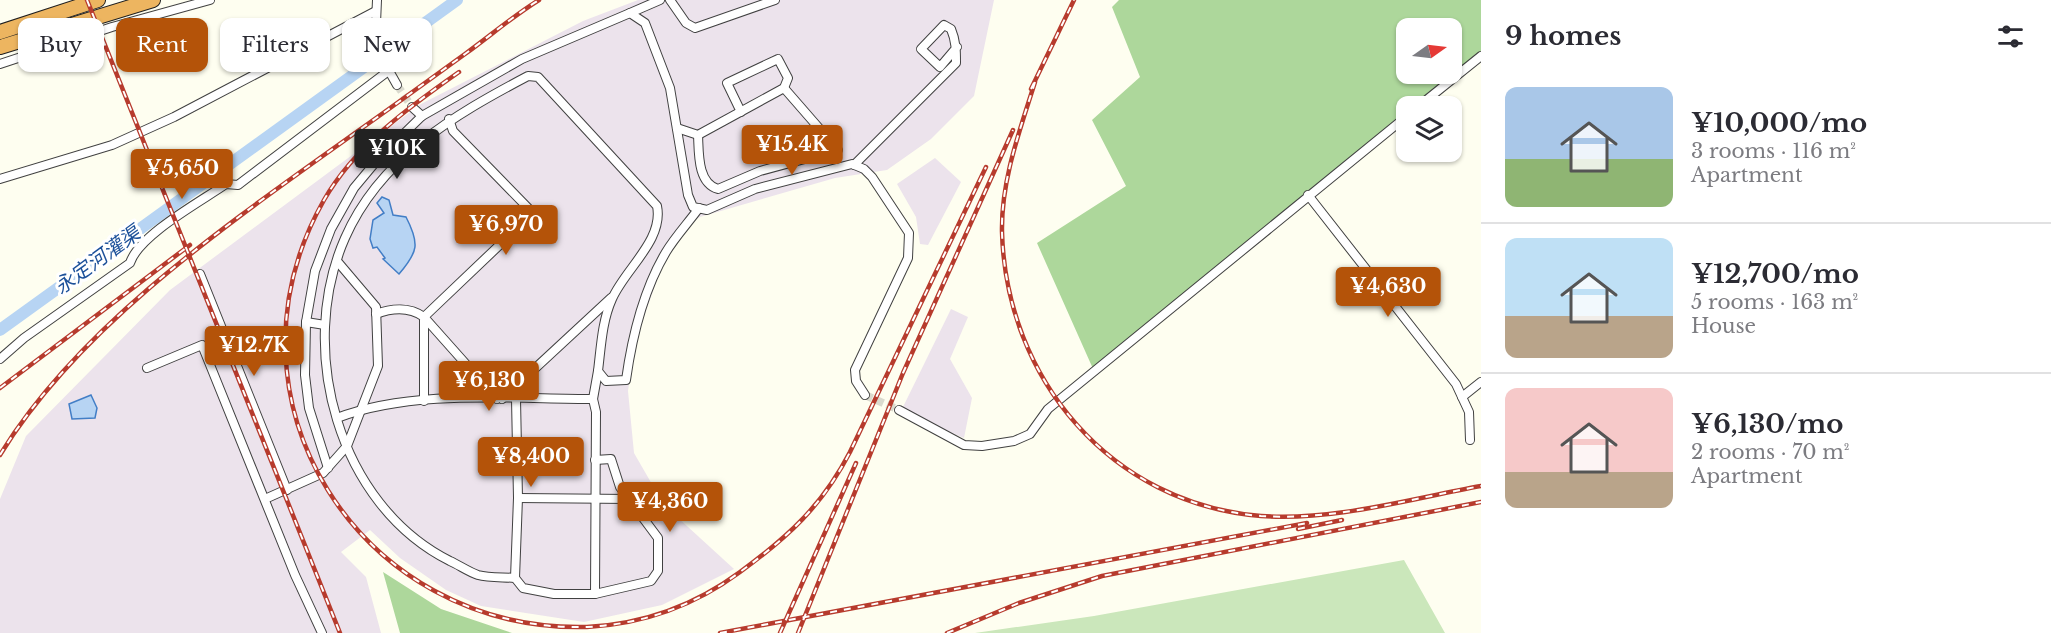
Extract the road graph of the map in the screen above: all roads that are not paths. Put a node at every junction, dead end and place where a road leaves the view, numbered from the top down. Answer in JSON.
{"nodes":[{"id":1,"x":98,"y":0,"type":"edge"},
{"id":2,"x":153,"y":0,"type":"edge"},
{"id":3,"x":210,"y":0,"type":"edge"},
{"id":4,"x":377,"y":0,"type":"edge"},
{"id":5,"x":660,"y":0,"type":"edge"},
{"id":6,"x":670,"y":0,"type":"edge"},
{"id":7,"x":775,"y":0,"type":"edge"},
{"id":8,"x":374,"y":12,"type":"junction"},
{"id":9,"x":630,"y":13,"type":"junction"},
{"id":10,"x":374,"y":18,"type":"edge"},
{"id":11,"x":0,"y":32,"type":"edge"},
{"id":12,"x":0,"y":47,"type":"edge"},
{"id":13,"x":957,"y":47,"type":"junction"},
{"id":14,"x":1481,"y":56,"type":"edge"},
{"id":15,"x":0,"y":64,"type":"edge"},
{"id":16,"x":386,"y":72,"type":"edge"},
{"id":17,"x":388,"y":72,"type":"edge"},
{"id":18,"x":397,"y":85,"type":"tunnel mouth"},
{"id":19,"x":784,"y":88,"type":"junction"},
{"id":20,"x":1431,"y":96,"type":"edge"},
{"id":21,"x":458,"y":97,"type":"junction"},
{"id":22,"x":412,"y":107,"type":"tunnel mouth"},
{"id":23,"x":464,"y":109,"type":"junction"},
{"id":24,"x":741,"y":112,"type":"junction"},
{"id":25,"x":422,"y":116,"type":"junction"},
{"id":26,"x":449,"y":119,"type":"junction"},
{"id":27,"x":1396,"y":125,"type":"edge"},
{"id":28,"x":677,"y":128,"type":"junction"},
{"id":29,"x":698,"y":135,"type":"junction"},
{"id":30,"x":854,"y":165,"type":"junction"},
{"id":31,"x":0,"y":179,"type":"edge"},
{"id":32,"x":1308,"y":195,"type":"junction"},
{"id":33,"x":699,"y":208,"type":"junction"},
{"id":34,"x":337,"y":261,"type":"junction"},
{"id":35,"x":200,"y":274,"type":"dead end"},
{"id":36,"x":612,"y":298,"type":"junction"},
{"id":37,"x":376,"y":314,"type":"junction"},
{"id":38,"x":424,"y":317,"type":"junction"},
{"id":39,"x":306,"y":322,"type":"junction"},
{"id":40,"x":325,"y":325,"type":"junction"},
{"id":41,"x":0,"y":359,"type":"edge"},
{"id":42,"x":147,"y":368,"type":"dead end"},
{"id":43,"x":598,"y":371,"type":"junction"},
{"id":44,"x":1481,"y":382,"type":"edge"},
{"id":45,"x":865,"y":395,"type":"dead end"},
{"id":46,"x":1462,"y":397,"type":"junction"},
{"id":47,"x":500,"y":399,"type":"junction"},
{"id":48,"x":516,"y":399,"type":"junction"},
{"id":49,"x":593,"y":399,"type":"junction"},
{"id":50,"x":424,"y":401,"type":"junction"},
{"id":51,"x":362,"y":409,"type":"junction"},
{"id":52,"x":899,"y":410,"type":"tunnel mouth"},
{"id":53,"x":337,"y":418,"type":"junction"},
{"id":54,"x":1470,"y":440,"type":"dead end"},
{"id":55,"x":347,"y":446,"type":"junction"},
{"id":56,"x":595,"y":460,"type":"junction"},
{"id":57,"x":328,"y":468,"type":"junction"},
{"id":58,"x":288,"y":490,"type":"junction"},
{"id":59,"x":518,"y":498,"type":"junction"},
{"id":60,"x":265,"y":499,"type":"junction"},
{"id":61,"x":596,"y":499,"type":"junction"},
{"id":62,"x":630,"y":500,"type":"junction"},
{"id":63,"x":514,"y":578,"type":"junction"},
{"id":64,"x":595,"y":594,"type":"junction"},
{"id":65,"x":322,"y":633,"type":"edge"}],
"edges":[{"from":1,"to":11,"type":"highway"},
{"from":2,"to":12,"type":"highway"},
{"from":3,"to":15,"type":"street"},
{"from":4,"to":8,"type":"street"},
{"from":5,"to":9,"type":"street"},
{"from":6,"to":7,"type":"street"},
{"from":8,"to":10,"type":"street"},
{"from":8,"to":31,"type":"street"},
{"from":9,"to":21,"type":"street"},
{"from":9,"to":28,"type":"street"},
{"from":13,"to":13,"type":"street"},
{"from":13,"to":30,"type":"street"},
{"from":14,"to":20,"type":"street"},
{"from":16,"to":41,"type":"street"},
{"from":17,"to":18,"type":"street"},
{"from":19,"to":24,"type":"street"},
{"from":19,"to":24,"type":"street"},
{"from":19,"to":29,"type":"street"},
{"from":21,"to":23,"type":"street"},
{"from":21,"to":25,"type":"street"},
{"from":22,"to":25,"type":"street"},
{"from":23,"to":26,"type":"street"},
{"from":23,"to":36,"type":"street"},
{"from":24,"to":29,"type":"street"},
{"from":25,"to":39,"type":"street"},
{"from":26,"to":34,"type":"street"},
{"from":26,"to":38,"type":"street"},
{"from":27,"to":32,"type":"street"},
{"from":28,"to":29,"type":"street"},
{"from":28,"to":33,"type":"street"},
{"from":30,"to":33,"type":"street"},
{"from":30,"to":45,"type":"street"},
{"from":32,"to":46,"type":"street"},
{"from":32,"to":52,"type":"street"},
{"from":33,"to":43,"type":"street"},
{"from":34,"to":37,"type":"street"},
{"from":34,"to":40,"type":"street"},
{"from":35,"to":58,"type":"street"},
{"from":36,"to":43,"type":"street"},
{"from":36,"to":47,"type":"street"},
{"from":37,"to":38,"type":"street"},
{"from":37,"to":51,"type":"street"},
{"from":38,"to":47,"type":"street"},
{"from":38,"to":50,"type":"street"},
{"from":39,"to":40,"type":"street"},
{"from":39,"to":57,"type":"street"},
{"from":40,"to":53,"type":"street"},
{"from":42,"to":60,"type":"street"},
{"from":43,"to":49,"type":"street"},
{"from":44,"to":46,"type":"street"},
{"from":46,"to":54,"type":"street"},
{"from":47,"to":48,"type":"street"},
{"from":47,"to":50,"type":"street"},
{"from":48,"to":49,"type":"street"},
{"from":48,"to":59,"type":"street"},
{"from":49,"to":56,"type":"street"},
{"from":50,"to":51,"type":"street"},
{"from":51,"to":53,"type":"street"},
{"from":51,"to":55,"type":"street"},
{"from":53,"to":55,"type":"street"},
{"from":55,"to":57,"type":"street"},
{"from":55,"to":63,"type":"street"},
{"from":56,"to":61,"type":"street"},
{"from":56,"to":62,"type":"street"},
{"from":57,"to":58,"type":"street"},
{"from":58,"to":60,"type":"street"},
{"from":59,"to":61,"type":"street"},
{"from":59,"to":63,"type":"street"},
{"from":60,"to":65,"type":"street"},
{"from":61,"to":62,"type":"street"},
{"from":61,"to":64,"type":"street"},
{"from":62,"to":64,"type":"street"},
{"from":63,"to":64,"type":"street"}]}
